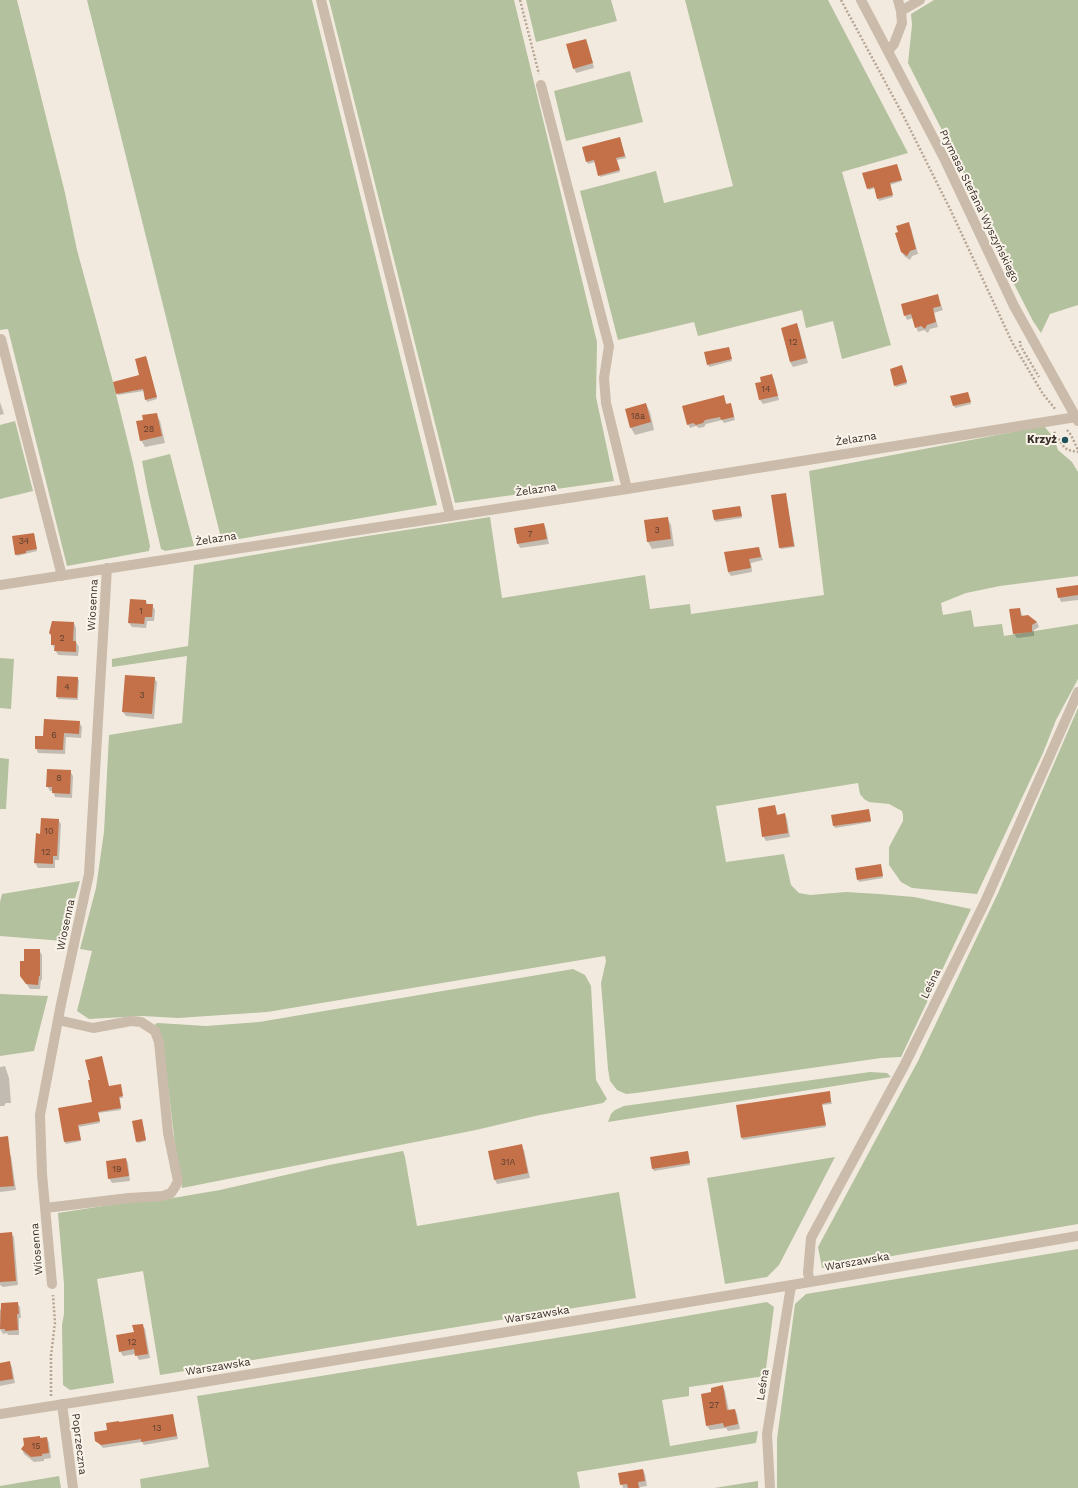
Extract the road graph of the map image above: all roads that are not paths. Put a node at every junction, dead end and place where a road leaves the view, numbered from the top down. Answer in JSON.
{"nodes":[{"id":1,"x":321,"y":0,"type":"edge"},
{"id":2,"x":862,"y":0,"type":"edge"},
{"id":3,"x":898,"y":0,"type":"edge"},
{"id":4,"x":920,"y":0,"type":"edge"},
{"id":5,"x":901,"y":11,"type":"junction"},
{"id":6,"x":888,"y":51,"type":"junction"},
{"id":7,"x":541,"y":84,"type":"road end"},
{"id":8,"x":1,"y":339,"type":"dead end"},
{"id":9,"x":1077,"y":419,"type":"edge"},
{"id":10,"x":627,"y":489,"type":"junction"},
{"id":11,"x":450,"y":515,"type":"junction"},
{"id":12,"x":107,"y":568,"type":"junction"},
{"id":13,"x":62,"y":576,"type":"junction"},
{"id":14,"x":0,"y":585,"type":"edge"},
{"id":15,"x":1078,"y":692,"type":"edge"},
{"id":16,"x":58,"y":1020,"type":"junction"},
{"id":17,"x":45,"y":1208,"type":"junction"},
{"id":18,"x":1078,"y":1236,"type":"edge"},
{"id":19,"x":810,"y":1282,"type":"junction"},
{"id":20,"x":52,"y":1284,"type":"road end"},
{"id":21,"x":791,"y":1286,"type":"junction"},
{"id":22,"x":58,"y":1405,"type":"junction"},
{"id":23,"x":0,"y":1414,"type":"edge"},
{"id":24,"x":73,"y":1488,"type":"edge"},
{"id":25,"x":770,"y":1488,"type":"edge"}],
"edges":[{"from":1,"to":11,"type":"street"},
{"from":2,"to":6,"type":"street","name":"Prymasa Stefana Wyszyńskiego"},
{"from":3,"to":5,"type":"street"},
{"from":4,"to":5,"type":"street"},
{"from":5,"to":6,"type":"street"},
{"from":6,"to":9,"type":"street","name":"Prymasa Stefana Wyszyńskiego"},
{"from":7,"to":10,"type":"street"},
{"from":8,"to":13,"type":"street"},
{"from":9,"to":10,"type":"street","name":"Żelazna"},
{"from":10,"to":11,"type":"street","name":"Żelazna"},
{"from":11,"to":12,"type":"street","name":"Żelazna"},
{"from":12,"to":13,"type":"street","name":"Żelazna"},
{"from":12,"to":16,"type":"street","name":"Wiosenna"},
{"from":13,"to":14,"type":"street","name":"Żelazna"},
{"from":15,"to":19,"type":"street","name":"Leśna"},
{"from":16,"to":17,"type":"street","name":"Wiosenna"},
{"from":16,"to":17,"type":"street"},
{"from":17,"to":20,"type":"street","name":"Wiosenna"},
{"from":18,"to":19,"type":"street","name":"Warszawska"},
{"from":19,"to":21,"type":"street","name":"Warszawska"},
{"from":21,"to":22,"type":"street","name":"Warszawska"},
{"from":21,"to":25,"type":"street","name":"Leśna"},
{"from":22,"to":23,"type":"street","name":"Warszawska"},
{"from":22,"to":24,"type":"street","name":"Poprzeczna"}]}
